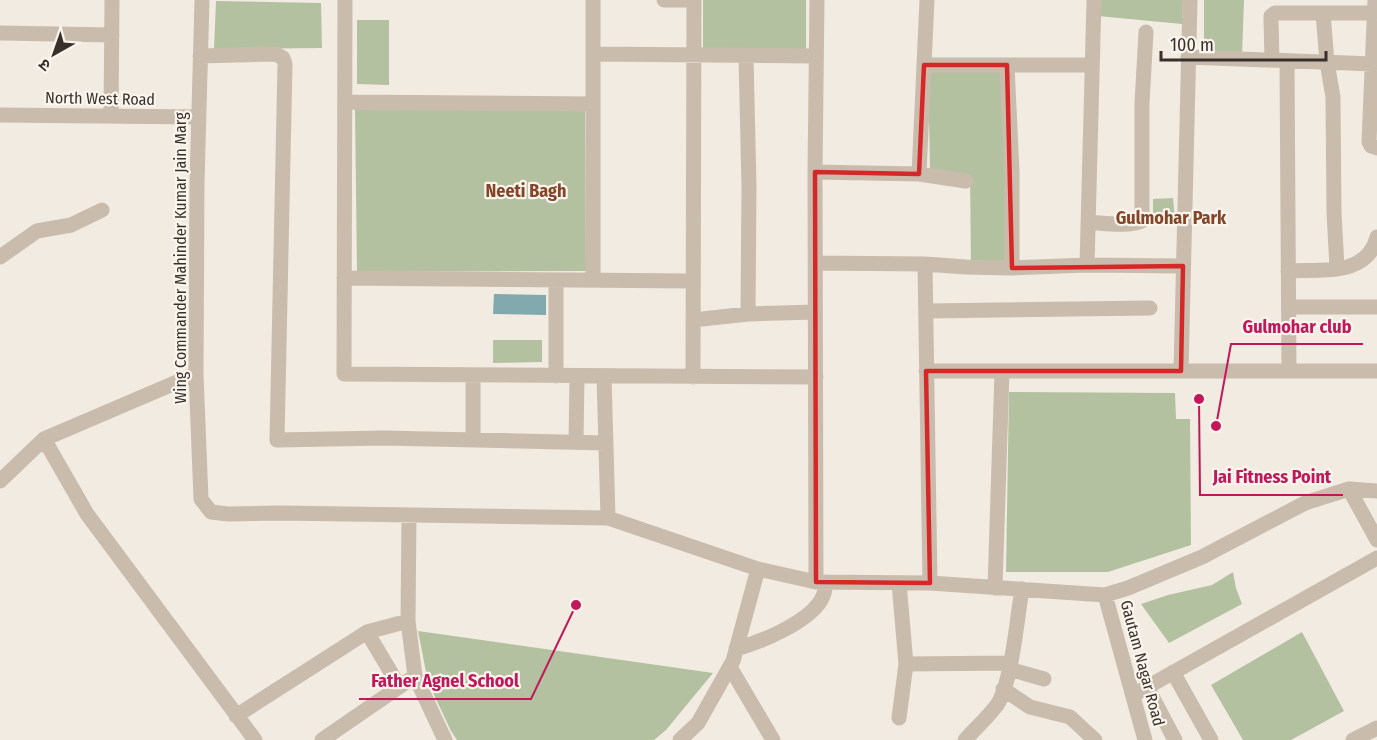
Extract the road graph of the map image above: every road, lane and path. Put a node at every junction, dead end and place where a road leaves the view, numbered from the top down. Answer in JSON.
{"nodes":[{"id":1,"x":112,"y":0,"type":"edge"},
{"id":2,"x":202,"y":0,"type":"edge"},
{"id":3,"x":345,"y":0,"type":"edge"},
{"id":4,"x":593,"y":0,"type":"edge"},
{"id":5,"x":664,"y":0,"type":"edge"},
{"id":6,"x":694,"y":0,"type":"edge"},
{"id":7,"x":817,"y":0,"type":"edge"},
{"id":8,"x":927,"y":0,"type":"edge"},
{"id":9,"x":1094,"y":0,"type":"edge"},
{"id":10,"x":1190,"y":0,"type":"edge"},
{"id":11,"x":1374,"y":6,"type":"edge"},
{"id":12,"x":1323,"y":13,"type":"junction"},
{"id":13,"x":1146,"y":32,"type":"dead end"},
{"id":14,"x":0,"y":33,"type":"edge"},
{"id":15,"x":112,"y":35,"type":"junction"},
{"id":16,"x":593,"y":54,"type":"junction"},
{"id":17,"x":694,"y":55,"type":"junction"},
{"id":18,"x":200,"y":56,"type":"junction"},
{"id":19,"x":746,"y":56,"type":"junction"},
{"id":20,"x":816,"y":56,"type":"junction"},
{"id":21,"x":1188,"y":57,"type":"junction"},
{"id":22,"x":1279,"y":61,"type":"junction"},
{"id":23,"x":1327,"y":62,"type":"junction"},
{"id":24,"x":1373,"y":64,"type":"junction"},
{"id":25,"x":924,"y":65,"type":"junction"},
{"id":26,"x":1007,"y":65,"type":"junction"},
{"id":27,"x":1092,"y":65,"type":"junction"},
{"id":28,"x":345,"y":102,"type":"junction"},
{"id":29,"x":593,"y":104,"type":"junction"},
{"id":30,"x":0,"y":115,"type":"edge"},
{"id":31,"x":111,"y":116,"type":"junction"},
{"id":32,"x":199,"y":117,"type":"junction"},
{"id":33,"x":1377,"y":148,"type":"edge"},
{"id":34,"x":815,"y":172,"type":"junction"},
{"id":35,"x":919,"y":174,"type":"junction"},
{"id":36,"x":966,"y":181,"type":"dead end"},
{"id":37,"x":102,"y":210,"type":"dead end"},
{"id":38,"x":1088,"y":222,"type":"junction"},
{"id":39,"x":1377,"y":237,"type":"edge"},
{"id":40,"x":0,"y":257,"type":"edge"},
{"id":41,"x":815,"y":262,"type":"junction"},
{"id":42,"x":925,"y":264,"type":"junction"},
{"id":43,"x":1087,"y":265,"type":"junction"},
{"id":44,"x":1183,"y":266,"type":"junction"},
{"id":45,"x":1012,"y":268,"type":"junction"},
{"id":46,"x":1337,"y":268,"type":"junction"},
{"id":47,"x":1288,"y":272,"type":"junction"},
{"id":48,"x":344,"y":278,"type":"junction"},
{"id":49,"x":556,"y":280,"type":"junction"},
{"id":50,"x":593,"y":280,"type":"junction"},
{"id":51,"x":693,"y":281,"type":"junction"},
{"id":52,"x":1288,"y":307,"type":"junction"},
{"id":53,"x":1377,"y":307,"type":"edge"},
{"id":54,"x":1150,"y":308,"type":"dead end"},
{"id":55,"x":926,"y":311,"type":"junction"},
{"id":56,"x":816,"y":312,"type":"junction"},
{"id":57,"x":748,"y":314,"type":"junction"},
{"id":58,"x":693,"y":320,"type":"junction"},
{"id":59,"x":926,"y":370,"type":"junction"},
{"id":60,"x":1002,"y":371,"type":"junction"},
{"id":61,"x":1181,"y":371,"type":"junction"},
{"id":62,"x":1289,"y":371,"type":"junction"},
{"id":63,"x":1377,"y":371,"type":"edge"},
{"id":64,"x":196,"y":374,"type":"junction"},
{"id":65,"x":472,"y":375,"type":"junction"},
{"id":66,"x":556,"y":376,"type":"junction"},
{"id":67,"x":577,"y":376,"type":"junction"},
{"id":68,"x":604,"y":376,"type":"junction"},
{"id":69,"x":693,"y":377,"type":"junction"},
{"id":70,"x":816,"y":377,"type":"junction"},
{"id":71,"x":44,"y":439,"type":"junction"},
{"id":72,"x":473,"y":440,"type":"junction"},
{"id":73,"x":576,"y":442,"type":"junction"},
{"id":74,"x":606,"y":442,"type":"junction"},
{"id":75,"x":0,"y":481,"type":"edge"},
{"id":76,"x":1349,"y":489,"type":"junction"},
{"id":77,"x":1377,"y":491,"type":"edge"},
{"id":78,"x":409,"y":515,"type":"junction"},
{"id":79,"x":608,"y":518,"type":"junction"},
{"id":80,"x":1377,"y":540,"type":"edge"},
{"id":81,"x":1377,"y":558,"type":"edge"},
{"id":82,"x":758,"y":569,"type":"junction"},
{"id":83,"x":821,"y":582,"type":"junction"},
{"id":84,"x":899,"y":583,"type":"junction"},
{"id":85,"x":930,"y":583,"type":"junction"},
{"id":86,"x":995,"y":588,"type":"junction"},
{"id":87,"x":1022,"y":589,"type":"junction"},
{"id":88,"x":1105,"y":595,"type":"junction"},
{"id":89,"x":408,"y":621,"type":"junction"},
{"id":90,"x":367,"y":632,"type":"junction"},
{"id":91,"x":736,"y":649,"type":"junction"},
{"id":92,"x":906,"y":664,"type":"junction"},
{"id":93,"x":1009,"y":666,"type":"junction"},
{"id":94,"x":729,"y":667,"type":"junction"},
{"id":95,"x":1173,"y":672,"type":"junction"},
{"id":96,"x":415,"y":676,"type":"junction"},
{"id":97,"x":1044,"y":679,"type":"dead end"},
{"id":98,"x":399,"y":686,"type":"junction"},
{"id":99,"x":1147,"y":687,"type":"junction"},
{"id":100,"x":1003,"y":689,"type":"junction"},
{"id":101,"x":1133,"y":695,"type":"junction"},
{"id":102,"x":236,"y":716,"type":"junction"},
{"id":103,"x":899,"y":718,"type":"dead end"},
{"id":104,"x":1377,"y":728,"type":"edge"},
{"id":105,"x":255,"y":740,"type":"edge"},
{"id":106,"x":322,"y":740,"type":"edge"},
{"id":107,"x":445,"y":740,"type":"edge"},
{"id":108,"x":680,"y":740,"type":"edge"},
{"id":109,"x":773,"y":740,"type":"edge"},
{"id":110,"x":965,"y":740,"type":"edge"},
{"id":111,"x":1095,"y":740,"type":"edge"},
{"id":112,"x":1145,"y":740,"type":"edge"},
{"id":113,"x":1175,"y":740,"type":"edge"},
{"id":114,"x":1211,"y":740,"type":"edge"},
{"id":115,"x":1353,"y":740,"type":"edge"}],
"edges":[{"from":1,"to":15,"type":"street"},
{"from":2,"to":18,"type":"street","name":"Wing Commander Mahinder Kumar Jain Marg"},
{"from":3,"to":28,"type":"street"},
{"from":4,"to":16,"type":"street"},
{"from":5,"to":6,"type":"street"},
{"from":6,"to":17,"type":"street"},
{"from":7,"to":20,"type":"street"},
{"from":8,"to":25,"type":"street"},
{"from":9,"to":27,"type":"street"},
{"from":10,"to":21,"type":"street"},
{"from":11,"to":12,"type":"street"},
{"from":11,"to":24,"type":"street"},
{"from":12,"to":22,"type":"street"},
{"from":12,"to":23,"type":"street"},
{"from":13,"to":38,"type":"street"},
{"from":14,"to":15,"type":"street"},
{"from":15,"to":31,"type":"street"},
{"from":16,"to":17,"type":"street"},
{"from":16,"to":29,"type":"street"},
{"from":17,"to":19,"type":"street"},
{"from":17,"to":51,"type":"street"},
{"from":18,"to":32,"type":"street","name":"Wing Commander Mahinder Kumar Jain Marg"},
{"from":18,"to":72,"type":"street"},
{"from":19,"to":20,"type":"street"},
{"from":19,"to":57,"type":"street"},
{"from":20,"to":34,"type":"street"},
{"from":21,"to":22,"type":"street"},
{"from":21,"to":44,"type":"street"},
{"from":22,"to":23,"type":"street"},
{"from":22,"to":47,"type":"street"},
{"from":23,"to":24,"type":"street"},
{"from":23,"to":46,"type":"street"},
{"from":24,"to":33,"type":"street"},
{"from":25,"to":26,"type":"street"},
{"from":25,"to":35,"type":"street"},
{"from":26,"to":27,"type":"street"},
{"from":26,"to":45,"type":"street"},
{"from":27,"to":38,"type":"street"},
{"from":28,"to":29,"type":"street"},
{"from":28,"to":48,"type":"street"},
{"from":29,"to":50,"type":"street"},
{"from":30,"to":31,"type":"street","name":"North West Road"},
{"from":31,"to":32,"type":"street","name":"North West Road"},
{"from":32,"to":64,"type":"street","name":"Wing Commander Mahinder Kumar Jain Marg"},
{"from":34,"to":35,"type":"street"},
{"from":34,"to":41,"type":"street"},
{"from":35,"to":36,"type":"street"},
{"from":37,"to":40,"type":"street"},
{"from":38,"to":43,"type":"street"},
{"from":39,"to":46,"type":"street"},
{"from":41,"to":42,"type":"street"},
{"from":41,"to":56,"type":"street"},
{"from":42,"to":45,"type":"street"},
{"from":42,"to":55,"type":"street"},
{"from":43,"to":44,"type":"street"},
{"from":43,"to":45,"type":"street"},
{"from":44,"to":61,"type":"street"},
{"from":46,"to":47,"type":"street"},
{"from":47,"to":52,"type":"street"},
{"from":48,"to":49,"type":"street"},
{"from":48,"to":65,"type":"street"},
{"from":49,"to":50,"type":"street"},
{"from":49,"to":66,"type":"street"},
{"from":50,"to":51,"type":"street"},
{"from":51,"to":58,"type":"street"},
{"from":52,"to":53,"type":"street"},
{"from":52,"to":62,"type":"street"},
{"from":54,"to":55,"type":"street"},
{"from":55,"to":59,"type":"street"},
{"from":56,"to":57,"type":"street"},
{"from":56,"to":70,"type":"street"},
{"from":57,"to":58,"type":"street"},
{"from":58,"to":69,"type":"street"},
{"from":59,"to":60,"type":"street"},
{"from":59,"to":85,"type":"street"},
{"from":60,"to":61,"type":"street"},
{"from":60,"to":86,"type":"street"},
{"from":61,"to":62,"type":"street"},
{"from":62,"to":63,"type":"street"},
{"from":64,"to":71,"type":"street"},
{"from":64,"to":78,"type":"street","name":"Wing Commander Mahinder Kumar Jain Marg"},
{"from":65,"to":66,"type":"street"},
{"from":65,"to":72,"type":"street"},
{"from":66,"to":67,"type":"street"},
{"from":67,"to":68,"type":"street"},
{"from":67,"to":73,"type":"street"},
{"from":68,"to":69,"type":"street"},
{"from":68,"to":74,"type":"street"},
{"from":69,"to":70,"type":"street"},
{"from":70,"to":83,"type":"street"},
{"from":71,"to":75,"type":"street"},
{"from":71,"to":102,"type":"street"},
{"from":72,"to":73,"type":"street"},
{"from":73,"to":74,"type":"street"},
{"from":74,"to":79,"type":"street"},
{"from":76,"to":77,"type":"street"},
{"from":76,"to":80,"type":"street"},
{"from":76,"to":88,"type":"street"},
{"from":78,"to":79,"type":"street"},
{"from":78,"to":89,"type":"street"},
{"from":79,"to":82,"type":"street"},
{"from":81,"to":95,"type":"street"},
{"from":82,"to":83,"type":"street"},
{"from":82,"to":91,"type":"street"},
{"from":83,"to":84,"type":"street"},
{"from":83,"to":91,"type":"street"},
{"from":84,"to":85,"type":"street"},
{"from":84,"to":92,"type":"street"},
{"from":85,"to":86,"type":"street"},
{"from":86,"to":87,"type":"street"},
{"from":87,"to":88,"type":"street"},
{"from":87,"to":93,"type":"street"},
{"from":88,"to":101,"type":"street","name":"Gautam Nagar Road"},
{"from":89,"to":90,"type":"street"},
{"from":89,"to":96,"type":"street"},
{"from":90,"to":98,"type":"street"},
{"from":90,"to":102,"type":"street"},
{"from":91,"to":94,"type":"street"},
{"from":92,"to":93,"type":"street"},
{"from":92,"to":103,"type":"street"},
{"from":93,"to":97,"type":"street"},
{"from":93,"to":100,"type":"street"},
{"from":94,"to":108,"type":"street"},
{"from":94,"to":109,"type":"street"},
{"from":95,"to":99,"type":"street"},
{"from":95,"to":114,"type":"street"},
{"from":96,"to":98,"type":"street"},
{"from":96,"to":107,"type":"street"},
{"from":98,"to":106,"type":"street"},
{"from":99,"to":101,"type":"street"},
{"from":99,"to":113,"type":"street"},
{"from":100,"to":110,"type":"street"},
{"from":100,"to":111,"type":"street"},
{"from":101,"to":112,"type":"street","name":"Gautam Nagar Road"},
{"from":102,"to":105,"type":"street"},
{"from":104,"to":115,"type":"street"}]}
